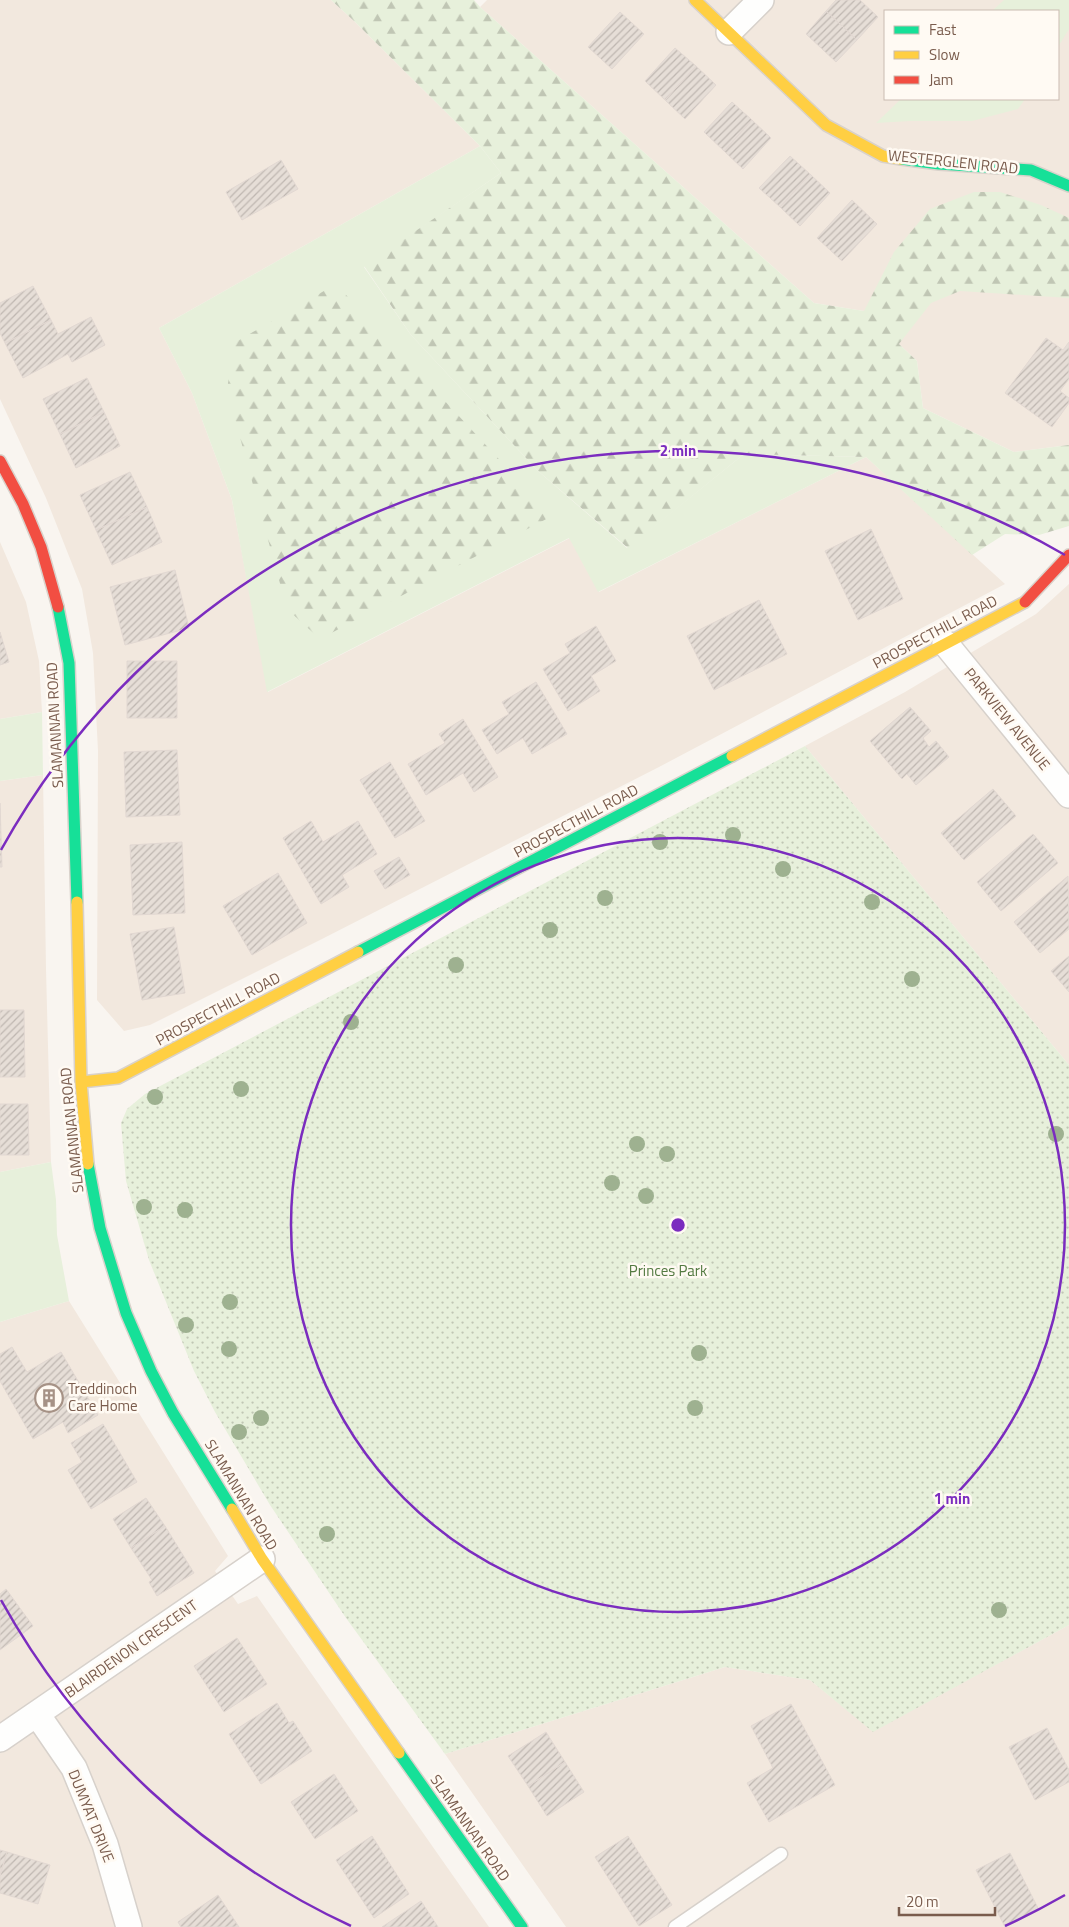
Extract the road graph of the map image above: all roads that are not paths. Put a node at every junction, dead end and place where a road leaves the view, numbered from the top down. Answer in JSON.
{"nodes":[{"id":1,"x":696,"y":0,"type":"edge"},
{"id":2,"x":761,"y":0,"type":"edge"},
{"id":3,"x":729,"y":32,"type":"junction"},
{"id":4,"x":1069,"y":186,"type":"edge"},
{"id":5,"x":0,"y":461,"type":"edge"},
{"id":6,"x":1069,"y":556,"type":"edge"},
{"id":7,"x":945,"y":643,"type":"junction"},
{"id":8,"x":1061,"y":769,"type":"edge"},
{"id":9,"x":1069,"y":795,"type":"edge"},
{"id":10,"x":81,"y":1082,"type":"junction"},
{"id":11,"x":262,"y":1559,"type":"junction"},
{"id":12,"x":37,"y":1714,"type":"junction"},
{"id":13,"x":0,"y":1739,"type":"edge"},
{"id":14,"x":781,"y":1854,"type":"dead end"},
{"id":15,"x":129,"y":1927,"type":"edge"},
{"id":16,"x":522,"y":1927,"type":"edge"},
{"id":17,"x":675,"y":1927,"type":"edge"}],
"edges":[{"from":1,"to":3,"type":"main road","name":"WESTERGLEN ROAD"},
{"from":2,"to":3,"type":"street"},
{"from":3,"to":4,"type":"main road","name":"WESTERGLEN ROAD"},
{"from":5,"to":10,"type":"main road","name":"SLAMANNAN ROAD"},
{"from":6,"to":7,"type":"main road","name":"PROSPECTHILL ROAD"},
{"from":7,"to":8,"type":"street","name":"PARKVIEW AVENUE"},
{"from":7,"to":10,"type":"main road","name":"PROSPECTHILL ROAD"},
{"from":8,"to":9,"type":"street","name":"PARKVIEW AVENUE"},
{"from":10,"to":11,"type":"main road","name":"SLAMANNAN ROAD"},
{"from":11,"to":12,"type":"street","name":"BLAIRDENON CRESCENT"},
{"from":11,"to":16,"type":"main road","name":"SLAMANNAN ROAD"},
{"from":12,"to":13,"type":"street","name":"BLAIRDENON CRESCENT"},
{"from":12,"to":15,"type":"street","name":"DUMYAT DRIVE"},
{"from":14,"to":17,"type":"lane"}]}
